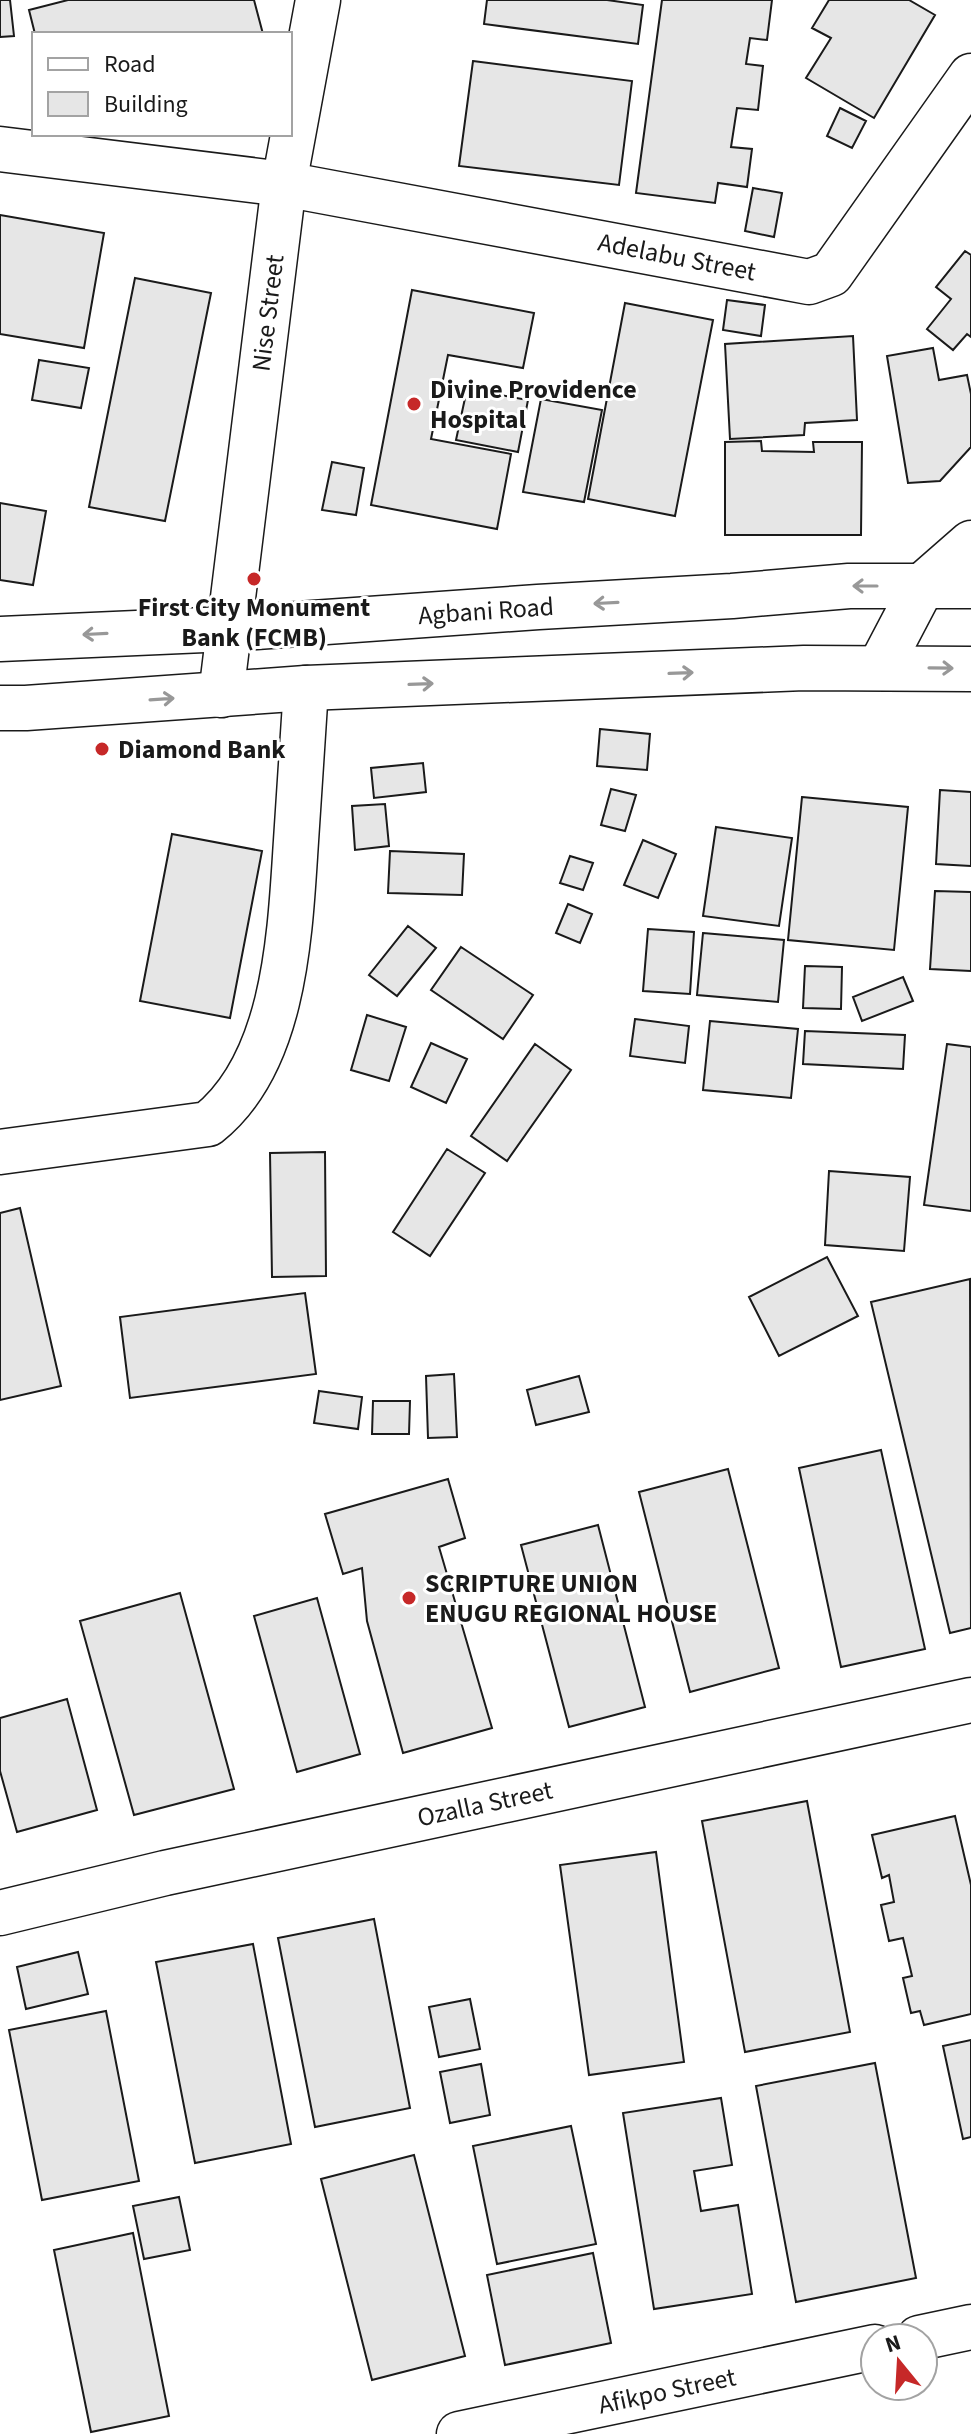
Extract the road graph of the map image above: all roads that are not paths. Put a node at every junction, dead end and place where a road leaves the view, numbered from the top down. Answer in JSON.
{"nodes":[{"id":1,"x":318,"y":0,"type":"edge"},
{"id":2,"x":971,"y":76,"type":"edge"},
{"id":3,"x":0,"y":149,"type":"edge"},
{"id":4,"x":284,"y":184,"type":"junction"},
{"id":5,"x":971,"y":543,"type":"edge"},
{"id":6,"x":923,"y":585,"type":"junction"},
{"id":7,"x":971,"y":586,"type":"edge"},
{"id":8,"x":227,"y":629,"type":"junction"},
{"id":9,"x":0,"y":639,"type":"edge"},
{"id":10,"x":880,"y":667,"type":"junction"},
{"id":11,"x":971,"y":669,"type":"edge"},
{"id":12,"x":306,"y":688,"type":"junction"},
{"id":13,"x":221,"y":695,"type":"junction"},
{"id":14,"x":0,"y":708,"type":"edge"},
{"id":15,"x":0,"y":1152,"type":"edge"},
{"id":16,"x":971,"y":1700,"type":"edge"},
{"id":17,"x":0,"y":1913,"type":"edge"},
{"id":18,"x":971,"y":2327,"type":"edge"},
{"id":19,"x":939,"y":2334,"type":"edge"},
{"id":20,"x":859,"y":2350,"type":"edge"},
{"id":21,"x":459,"y":2434,"type":"edge"}],
"edges":[{"from":1,"to":4,"type":"street","name":"Nise Street"},
{"from":2,"to":4,"type":"street","name":"Adelabu Street"},
{"from":3,"to":4,"type":"street","name":"Adelabu Street"},
{"from":4,"to":8,"type":"street","name":"Nise Street"},
{"from":5,"to":6,"type":"street"},
{"from":6,"to":7,"type":"street","name":"Agbani Road"},
{"from":6,"to":8,"type":"street","name":"Agbani Road","one_way":true},
{"from":6,"to":10,"type":"street"},
{"from":8,"to":9,"type":"street","name":"Agbani Road","one_way":true},
{"from":8,"to":13,"type":"street","name":"Nise Street"},
{"from":10,"to":11,"type":"street","one_way":true},
{"from":12,"to":10,"type":"street","one_way":true},
{"from":12,"to":13,"type":"street"},
{"from":12,"to":15,"type":"street"},
{"from":14,"to":13,"type":"street","one_way":true},
{"from":16,"to":17,"type":"street","name":"Ozalla Street"},
{"from":18,"to":19,"type":"street"},
{"from":20,"to":21,"type":"street","name":"Afikpo Street"}]}
